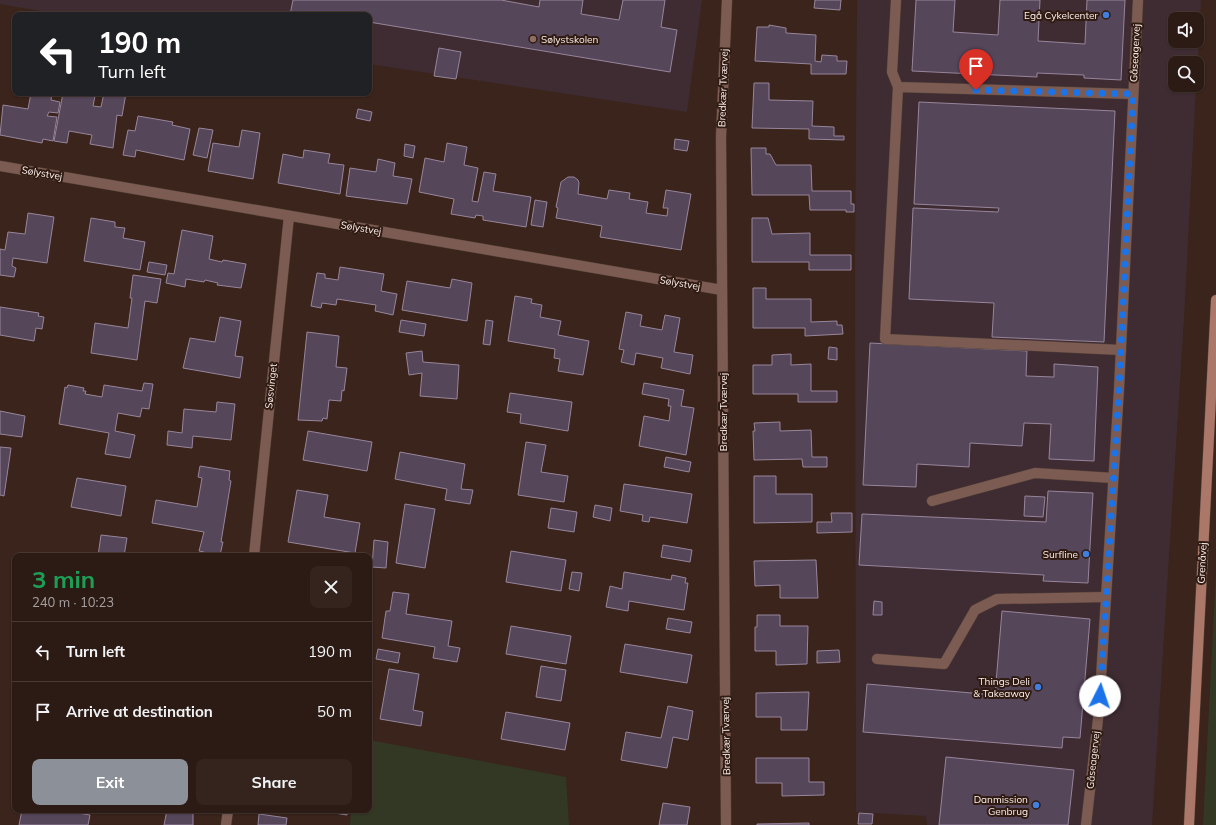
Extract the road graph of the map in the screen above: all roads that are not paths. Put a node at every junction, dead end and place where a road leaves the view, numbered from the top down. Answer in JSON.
{"nodes":[{"id":1,"x":727,"y":0,"type":"edge"},
{"id":2,"x":896,"y":0,"type":"edge"},
{"id":3,"x":1138,"y":0,"type":"edge"},
{"id":4,"x":898,"y":87,"type":"junction"},
{"id":5,"x":1133,"y":94,"type":"junction"},
{"id":6,"x":0,"y":166,"type":"edge"},
{"id":7,"x":289,"y":216,"type":"junction"},
{"id":8,"x":722,"y":290,"type":"junction"},
{"id":9,"x":1216,"y":300,"type":"edge"},
{"id":10,"x":1121,"y":350,"type":"junction"},
{"id":11,"x":1113,"y":478,"type":"junction"},
{"id":12,"x":932,"y":501,"type":"dead end"},
{"id":13,"x":254,"y":553,"type":"edge"},
{"id":14,"x":1106,"y":597,"type":"junction"},
{"id":15,"x":877,"y":658,"type":"dead end"},
{"id":16,"x":228,"y":813,"type":"edge"},
{"id":17,"x":226,"y":825,"type":"edge"},
{"id":18,"x":726,"y":825,"type":"edge"},
{"id":19,"x":1086,"y":825,"type":"edge"},
{"id":20,"x":1189,"y":825,"type":"edge"}],
"edges":[{"from":1,"to":8,"type":"street","name":"Bredkær Tværvej"},
{"from":2,"to":4,"type":"street"},
{"from":3,"to":5,"type":"street","name":"Gåseagervej"},
{"from":4,"to":5,"type":"street"},
{"from":4,"to":10,"type":"street"},
{"from":5,"to":10,"type":"street","name":"Gåseagervej"},
{"from":6,"to":7,"type":"street","name":"Sølystvej"},
{"from":7,"to":8,"type":"street","name":"Sølystvej"},
{"from":7,"to":13,"type":"street","name":"Søsvinget"},
{"from":8,"to":18,"type":"street","name":"Bredkær Tværvej"},
{"from":9,"to":20,"type":"main road","name":"Grenåvej"},
{"from":10,"to":11,"type":"street","name":"Gåseagervej"},
{"from":11,"to":12,"type":"street"},
{"from":11,"to":14,"type":"street","name":"Gåseagervej"},
{"from":14,"to":15,"type":"street"},
{"from":14,"to":19,"type":"street","name":"Gåseagervej"},
{"from":16,"to":17,"type":"street"}]}
